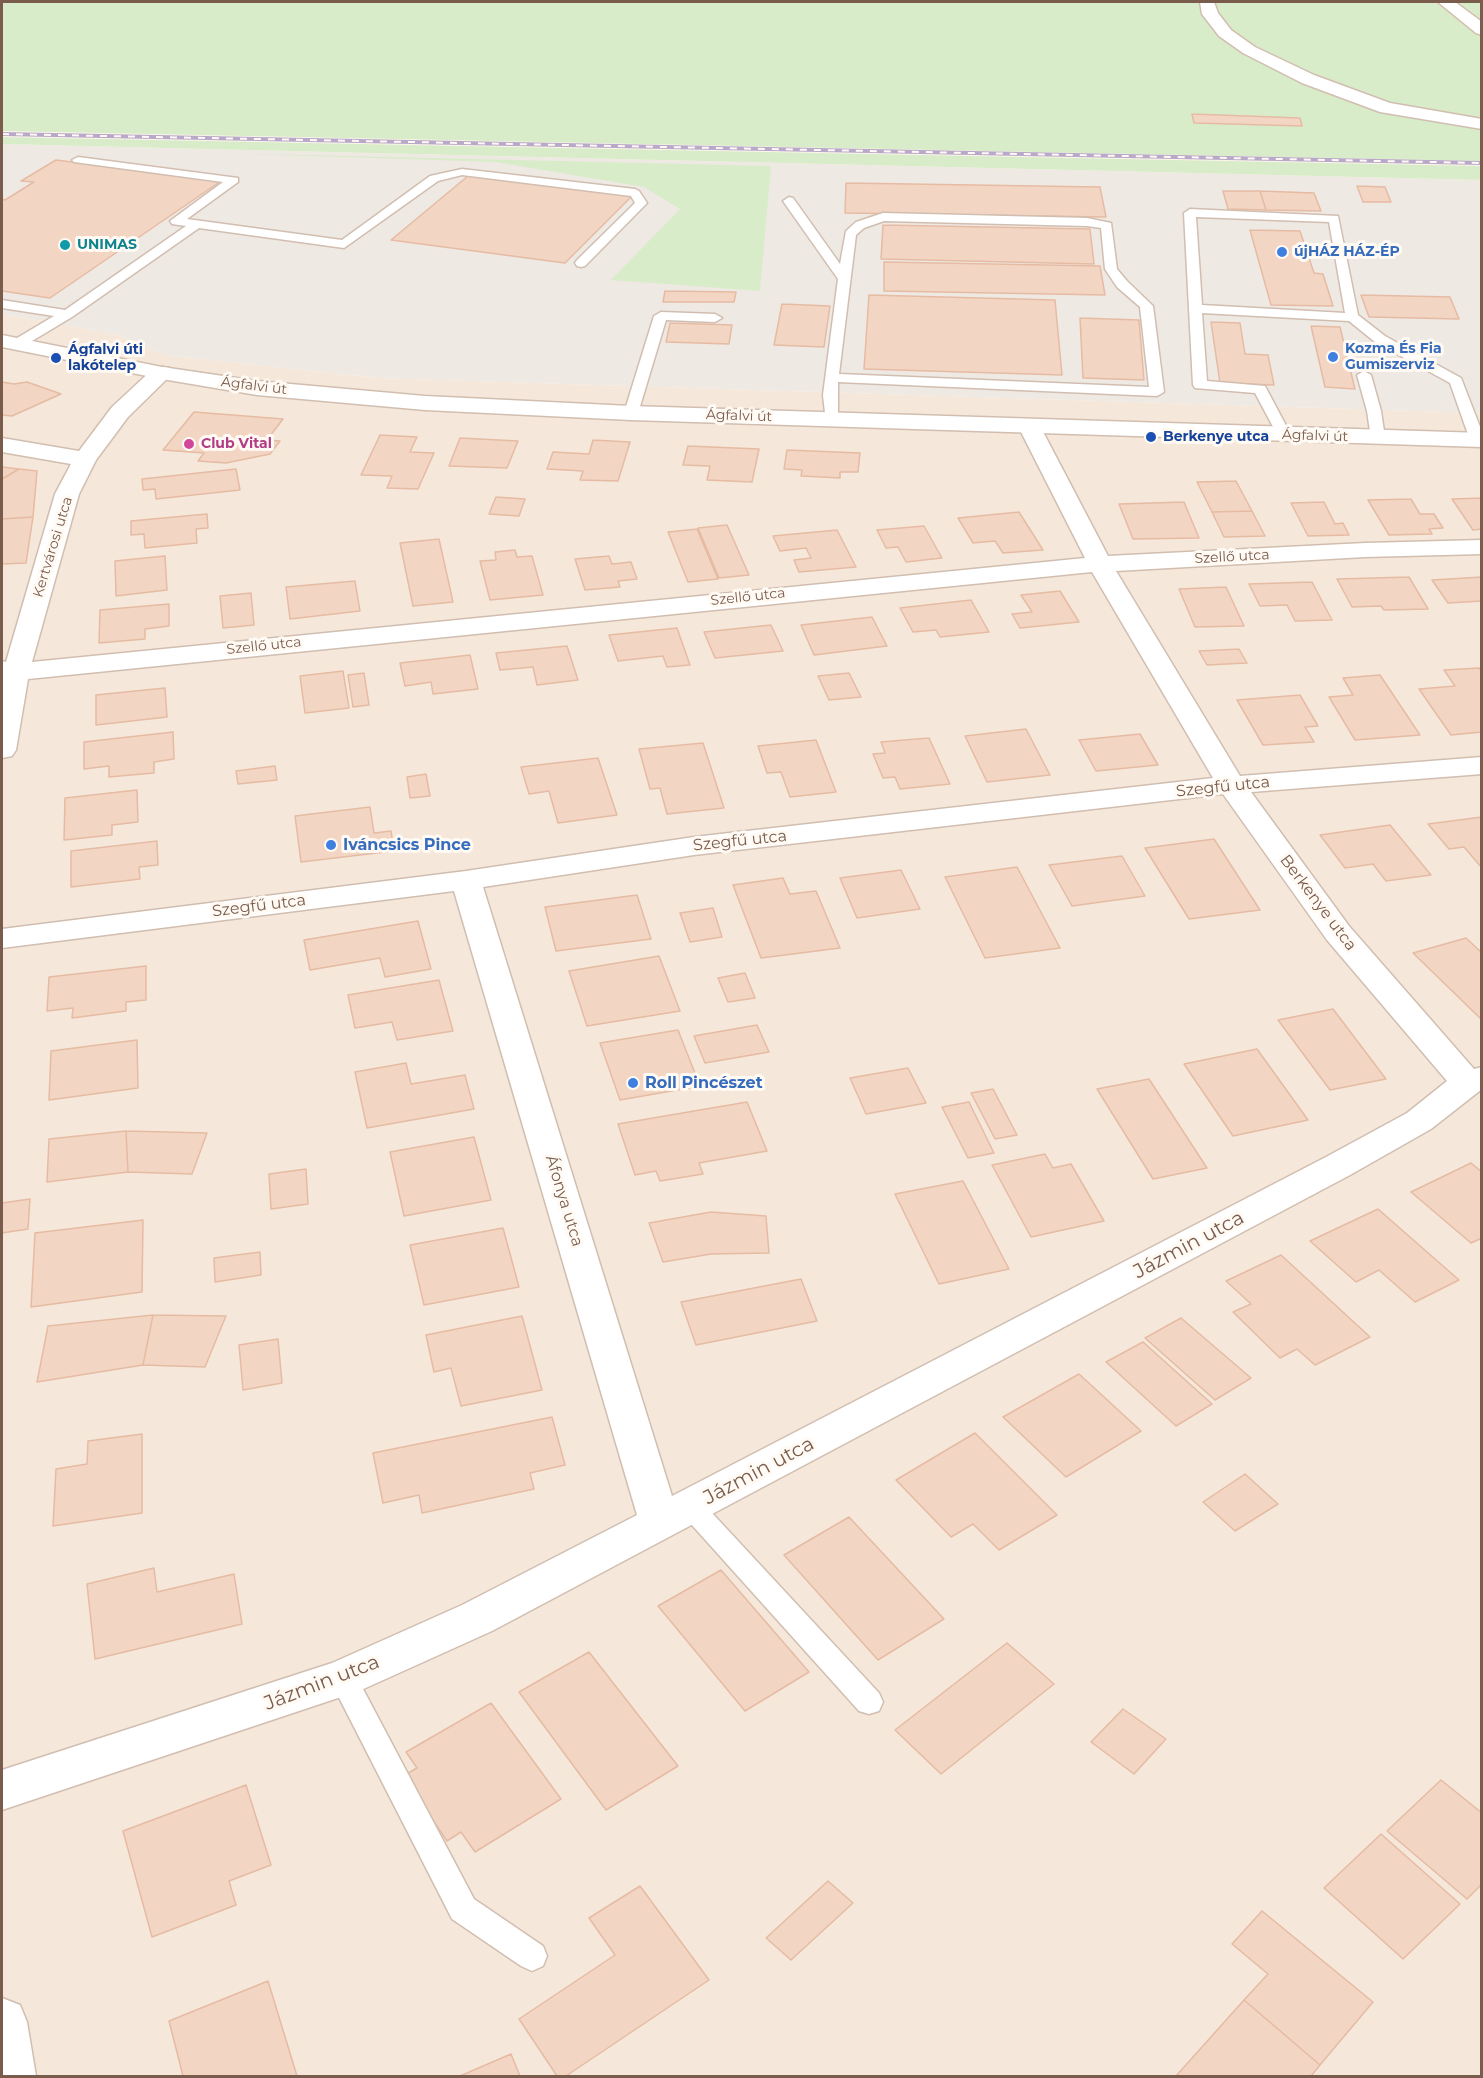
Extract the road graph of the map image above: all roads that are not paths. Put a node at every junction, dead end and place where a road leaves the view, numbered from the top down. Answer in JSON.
{"nodes":[{"id":1,"x":1207,"y":2,"type":"edge"},
{"id":2,"x":1446,"y":2,"type":"edge"},
{"id":3,"x":1482,"y":30,"type":"edge"},
{"id":4,"x":1482,"y":124,"type":"edge"},
{"id":5,"x":78,"y":160,"type":"dead end"},
{"id":6,"x":789,"y":201,"type":"dead end"},
{"id":7,"x":197,"y":224,"type":"junction"},
{"id":8,"x":581,"y":263,"type":"dead end"},
{"id":9,"x":844,"y":279,"type":"junction"},
{"id":10,"x":2,"y":304,"type":"edge"},
{"id":11,"x":1197,"y":309,"type":"junction"},
{"id":12,"x":67,"y":314,"type":"junction"},
{"id":13,"x":1352,"y":317,"type":"junction"},
{"id":14,"x":715,"y":318,"type":"dead end"},
{"id":15,"x":9,"y":342,"type":"edge"},
{"id":16,"x":162,"y":373,"type":"junction"},
{"id":17,"x":1364,"y":375,"type":"dead end"},
{"id":18,"x":832,"y":378,"type":"junction"},
{"id":19,"x":631,"y":413,"type":"junction"},
{"id":20,"x":831,"y":420,"type":"junction"},
{"id":21,"x":1029,"y":426,"type":"junction"},
{"id":22,"x":1284,"y":435,"type":"junction"},
{"id":23,"x":1378,"y":438,"type":"junction"},
{"id":24,"x":1479,"y":440,"type":"edge"},
{"id":25,"x":2,"y":445,"type":"edge"},
{"id":26,"x":85,"y":459,"type":"junction"},
{"id":27,"x":1482,"y":546,"type":"edge"},
{"id":28,"x":1100,"y":564,"type":"junction"},
{"id":29,"x":9,"y":670,"type":"edge"},
{"id":30,"x":2,"y":750,"type":"edge"},
{"id":31,"x":1482,"y":765,"type":"edge"},
{"id":32,"x":1231,"y":785,"type":"junction"},
{"id":33,"x":466,"y":880,"type":"junction"},
{"id":34,"x":2,"y":939,"type":"edge"},
{"id":35,"x":1474,"y":1080,"type":"edge"},
{"id":36,"x":675,"y":1515,"type":"junction"},
{"id":37,"x":343,"y":1678,"type":"junction"},
{"id":38,"x":870,"y":1702,"type":"dead end"},
{"id":39,"x":2,"y":1790,"type":"edge"},
{"id":40,"x":532,"y":1956,"type":"dead end"},
{"id":41,"x":2,"y":2022,"type":"edge"},
{"id":42,"x":11,"y":2076,"type":"edge"}],
"edges":[{"from":1,"to":4,"type":"street"},
{"from":2,"to":3,"type":"street"},
{"from":5,"to":7,"type":"lane"},
{"from":6,"to":9,"type":"lane"},
{"from":7,"to":8,"type":"lane"},
{"from":7,"to":12,"type":"lane"},
{"from":9,"to":18,"type":"lane"},
{"from":9,"to":18,"type":"lane"},
{"from":10,"to":12,"type":"lane"},
{"from":11,"to":13,"type":"lane"},
{"from":11,"to":13,"type":"lane"},
{"from":11,"to":22,"type":"lane"},
{"from":12,"to":15,"type":"lane"},
{"from":13,"to":24,"type":"lane"},
{"from":14,"to":19,"type":"lane"},
{"from":15,"to":16,"type":"street","name":"Ágfalvi út"},
{"from":16,"to":19,"type":"street","name":"Ágfalvi út"},
{"from":16,"to":26,"type":"street","name":"Kertvárosi utca"},
{"from":17,"to":23,"type":"lane"},
{"from":18,"to":20,"type":"lane"},
{"from":19,"to":20,"type":"street","name":"Ágfalvi út"},
{"from":20,"to":21,"type":"street","name":"Ágfalvi út"},
{"from":21,"to":22,"type":"street","name":"Ágfalvi út"},
{"from":21,"to":28,"type":"street","name":"Berkenye utca"},
{"from":22,"to":23,"type":"street","name":"Ágfalvi út"},
{"from":23,"to":24,"type":"street","name":"Ágfalvi út"},
{"from":25,"to":26,"type":"street"},
{"from":26,"to":29,"type":"street","name":"Kertvárosi utca"},
{"from":27,"to":28,"type":"street","name":"Szellő utca"},
{"from":28,"to":29,"type":"street","name":"Szellő utca"},
{"from":28,"to":32,"type":"street","name":"Berkenye utca"},
{"from":29,"to":30,"type":"street","name":"Kertvárosi utca"},
{"from":31,"to":32,"type":"street","name":"Szegfű utca"},
{"from":32,"to":33,"type":"street","name":"Szegfű utca"},
{"from":32,"to":35,"type":"street","name":"Berkenye utca"},
{"from":33,"to":34,"type":"street","name":"Szegfű utca"},
{"from":33,"to":36,"type":"street","name":"Áfonya utca"},
{"from":35,"to":36,"type":"street","name":"Jázmin utca"},
{"from":36,"to":37,"type":"street","name":"Jázmin utca"},
{"from":36,"to":38,"type":"lane"},
{"from":37,"to":39,"type":"street","name":"Jázmin utca"},
{"from":37,"to":40,"type":"lane"},
{"from":41,"to":42,"type":"street"}]}
